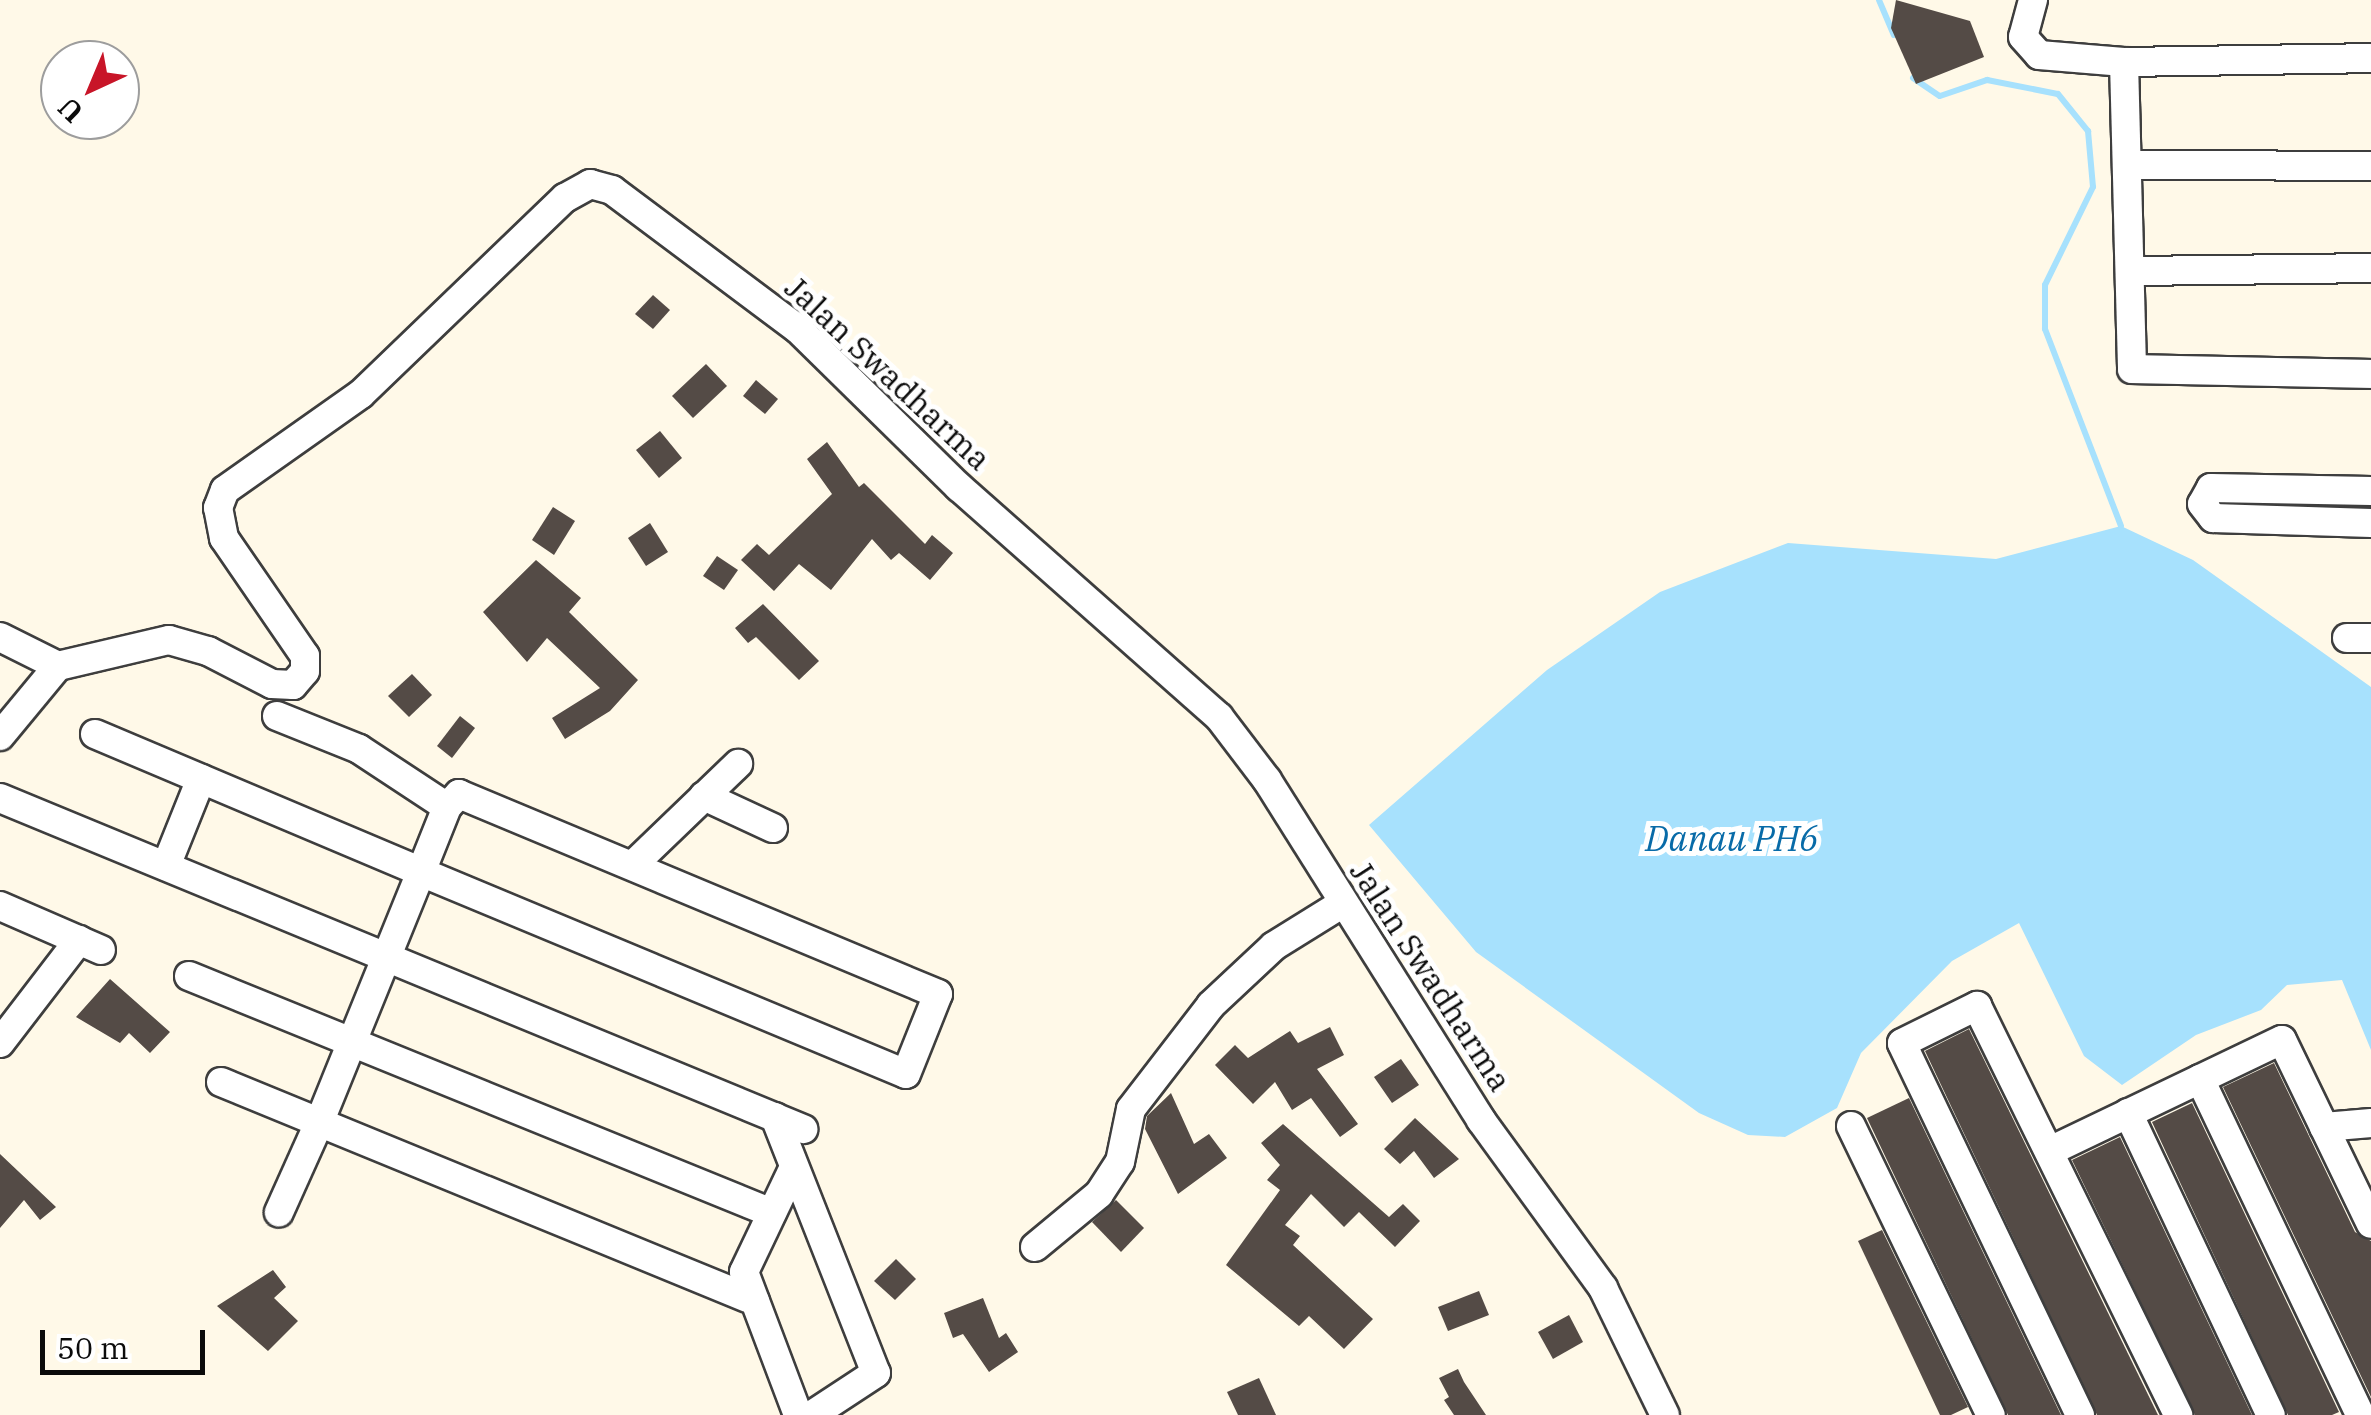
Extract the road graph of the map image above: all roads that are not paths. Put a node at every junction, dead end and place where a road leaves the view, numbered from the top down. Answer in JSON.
{"nodes":[{"id":1,"x":2033,"y":0,"type":"edge"},
{"id":2,"x":2371,"y":58,"type":"edge"},
{"id":3,"x":2124,"y":62,"type":"junction"},
{"id":4,"x":2131,"y":165,"type":"junction"},
{"id":5,"x":2371,"y":166,"type":"edge"},
{"id":6,"x":2371,"y":268,"type":"edge"},
{"id":7,"x":2132,"y":271,"type":"junction"},
{"id":8,"x":2371,"y":374,"type":"edge"},
{"id":9,"x":2371,"y":491,"type":"edge"},
{"id":10,"x":2371,"y":523,"type":"edge"},
{"id":11,"x":0,"y":637,"type":"edge"},
{"id":12,"x":58,"y":666,"type":"junction"},
{"id":13,"x":12,"y":706,"type":"edge"},
{"id":14,"x":277,"y":716,"type":"dead end"},
{"id":15,"x":94,"y":734,"type":"dead end"},
{"id":16,"x":0,"y":736,"type":"edge"},
{"id":17,"x":738,"y":764,"type":"dead end"},
{"id":18,"x":202,"y":779,"type":"junction"},
{"id":19,"x":704,"y":796,"type":"junction"},
{"id":20,"x":0,"y":798,"type":"edge"},
{"id":21,"x":446,"y":807,"type":"junction"},
{"id":22,"x":773,"y":828,"type":"dead end"},
{"id":23,"x":633,"y":865,"type":"junction"},
{"id":24,"x":166,"y":866,"type":"junction"},
{"id":25,"x":421,"y":872,"type":"junction"},
{"id":26,"x":1343,"y":903,"type":"junction"},
{"id":27,"x":0,"y":906,"type":"edge"},
{"id":28,"x":386,"y":957,"type":"junction"},
{"id":29,"x":189,"y":976,"type":"dead end"},
{"id":30,"x":352,"y":1041,"type":"junction"},
{"id":31,"x":0,"y":1044,"type":"edge"},
{"id":32,"x":2200,"y":1079,"type":"junction"},
{"id":33,"x":221,"y":1082,"type":"dead end"},
{"id":34,"x":2128,"y":1114,"type":"junction"},
{"id":35,"x":774,"y":1117,"type":"junction"},
{"id":36,"x":319,"y":1123,"type":"junction"},
{"id":37,"x":2371,"y":1123,"type":"edge"},
{"id":38,"x":1851,"y":1126,"type":"dead end"},
{"id":39,"x":2324,"y":1127,"type":"junction"},
{"id":40,"x":803,"y":1129,"type":"dead end"},
{"id":41,"x":2050,"y":1150,"type":"junction"},
{"id":42,"x":794,"y":1167,"type":"junction"},
{"id":43,"x":279,"y":1212,"type":"dead end"},
{"id":44,"x":772,"y":1213,"type":"junction"},
{"id":45,"x":2371,"y":1224,"type":"edge"},
{"id":46,"x":1035,"y":1247,"type":"dead end"},
{"id":47,"x":755,"y":1302,"type":"junction"},
{"id":48,"x":798,"y":1415,"type":"edge"},
{"id":49,"x":812,"y":1415,"type":"edge"},
{"id":50,"x":1665,"y":1415,"type":"edge"},
{"id":51,"x":1990,"y":1415,"type":"edge"},
{"id":52,"x":2080,"y":1415,"type":"edge"},
{"id":53,"x":2178,"y":1415,"type":"edge"},
{"id":54,"x":2271,"y":1415,"type":"edge"},
{"id":55,"x":2360,"y":1415,"type":"edge"}],
"edges":[{"from":1,"to":3,"type":"street"},
{"from":2,"to":3,"type":"street"},
{"from":3,"to":4,"type":"street"},
{"from":4,"to":5,"type":"street"},
{"from":4,"to":7,"type":"street"},
{"from":6,"to":7,"type":"street"},
{"from":7,"to":8,"type":"street"},
{"from":9,"to":10,"type":"street"},
{"from":11,"to":12,"type":"street"},
{"from":12,"to":13,"type":"street"},
{"from":12,"to":26,"type":"street","name":"Jalan Swadharma"},
{"from":13,"to":16,"type":"street"},
{"from":14,"to":21,"type":"street"},
{"from":15,"to":18,"type":"street"},
{"from":17,"to":19,"type":"street"},
{"from":18,"to":24,"type":"street"},
{"from":18,"to":25,"type":"street"},
{"from":19,"to":22,"type":"street"},
{"from":19,"to":23,"type":"street"},
{"from":20,"to":24,"type":"street"},
{"from":21,"to":23,"type":"street"},
{"from":21,"to":25,"type":"street"},
{"from":23,"to":25,"type":"street"},
{"from":24,"to":28,"type":"street"},
{"from":25,"to":28,"type":"street"},
{"from":26,"to":46,"type":"street"},
{"from":26,"to":50,"type":"street","name":"Jalan Swadharma"},
{"from":27,"to":31,"type":"street"},
{"from":28,"to":30,"type":"street"},
{"from":28,"to":35,"type":"street"},
{"from":29,"to":30,"type":"street"},
{"from":30,"to":36,"type":"street"},
{"from":30,"to":44,"type":"street"},
{"from":32,"to":34,"type":"street"},
{"from":32,"to":39,"type":"street"},
{"from":32,"to":55,"type":"street"},
{"from":33,"to":36,"type":"street"},
{"from":34,"to":41,"type":"street"},
{"from":34,"to":54,"type":"street"},
{"from":35,"to":40,"type":"street"},
{"from":35,"to":42,"type":"street"},
{"from":36,"to":43,"type":"street"},
{"from":36,"to":47,"type":"street"},
{"from":37,"to":39,"type":"street"},
{"from":38,"to":51,"type":"street"},
{"from":39,"to":45,"type":"street"},
{"from":41,"to":52,"type":"street"},
{"from":41,"to":53,"type":"street"},
{"from":42,"to":44,"type":"street"},
{"from":42,"to":49,"type":"street"},
{"from":44,"to":47,"type":"street"},
{"from":47,"to":48,"type":"street"}]}
